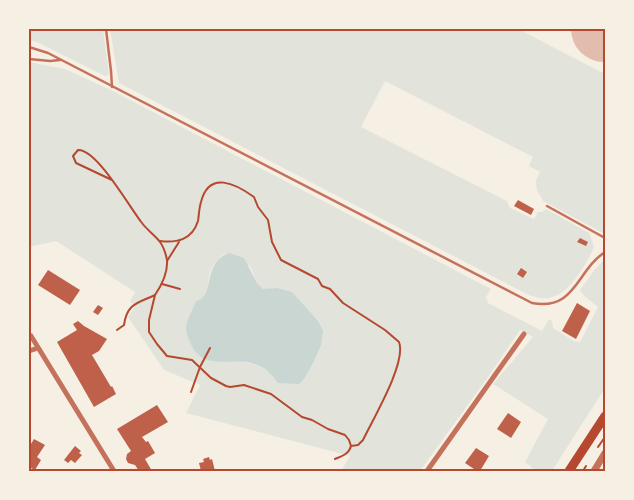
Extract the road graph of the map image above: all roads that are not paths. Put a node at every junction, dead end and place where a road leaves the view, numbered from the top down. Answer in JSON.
{"nodes":[{"id":1,"x":106,"y":29,"type":"edge"},
{"id":2,"x":29,"y":47,"type":"edge"},
{"id":3,"x":29,"y":58,"type":"edge"},
{"id":4,"x":61,"y":60,"type":"junction"},
{"id":5,"x":112,"y":87,"type":"junction"},
{"id":6,"x":547,"y":206,"type":"dead end"},
{"id":7,"x":605,"y":238,"type":"edge"},
{"id":8,"x":605,"y":252,"type":"edge"},
{"id":9,"x":524,"y":334,"type":"dead end"},
{"id":10,"x":31,"y":336,"type":"dead end"},
{"id":11,"x":38,"y":348,"type":"junction"},
{"id":12,"x":29,"y":351,"type":"edge"},
{"id":13,"x":605,"y":416,"type":"edge"},
{"id":14,"x":605,"y":453,"type":"edge"},
{"id":15,"x":114,"y":471,"type":"edge"},
{"id":16,"x":427,"y":471,"type":"edge"},
{"id":17,"x":569,"y":471,"type":"edge"},
{"id":18,"x":594,"y":471,"type":"edge"}],
"edges":[{"from":1,"to":5,"type":"lane"},
{"from":2,"to":4,"type":"lane"},
{"from":3,"to":4,"type":"lane"},
{"from":4,"to":5,"type":"lane"},
{"from":5,"to":8,"type":"lane"},
{"from":6,"to":7,"type":"lane"},
{"from":9,"to":16,"type":"street"},
{"from":10,"to":11,"type":"street"},
{"from":11,"to":12,"type":"street"},
{"from":11,"to":15,"type":"street"},
{"from":13,"to":17,"type":"main road"},
{"from":14,"to":18,"type":"street"}]}
